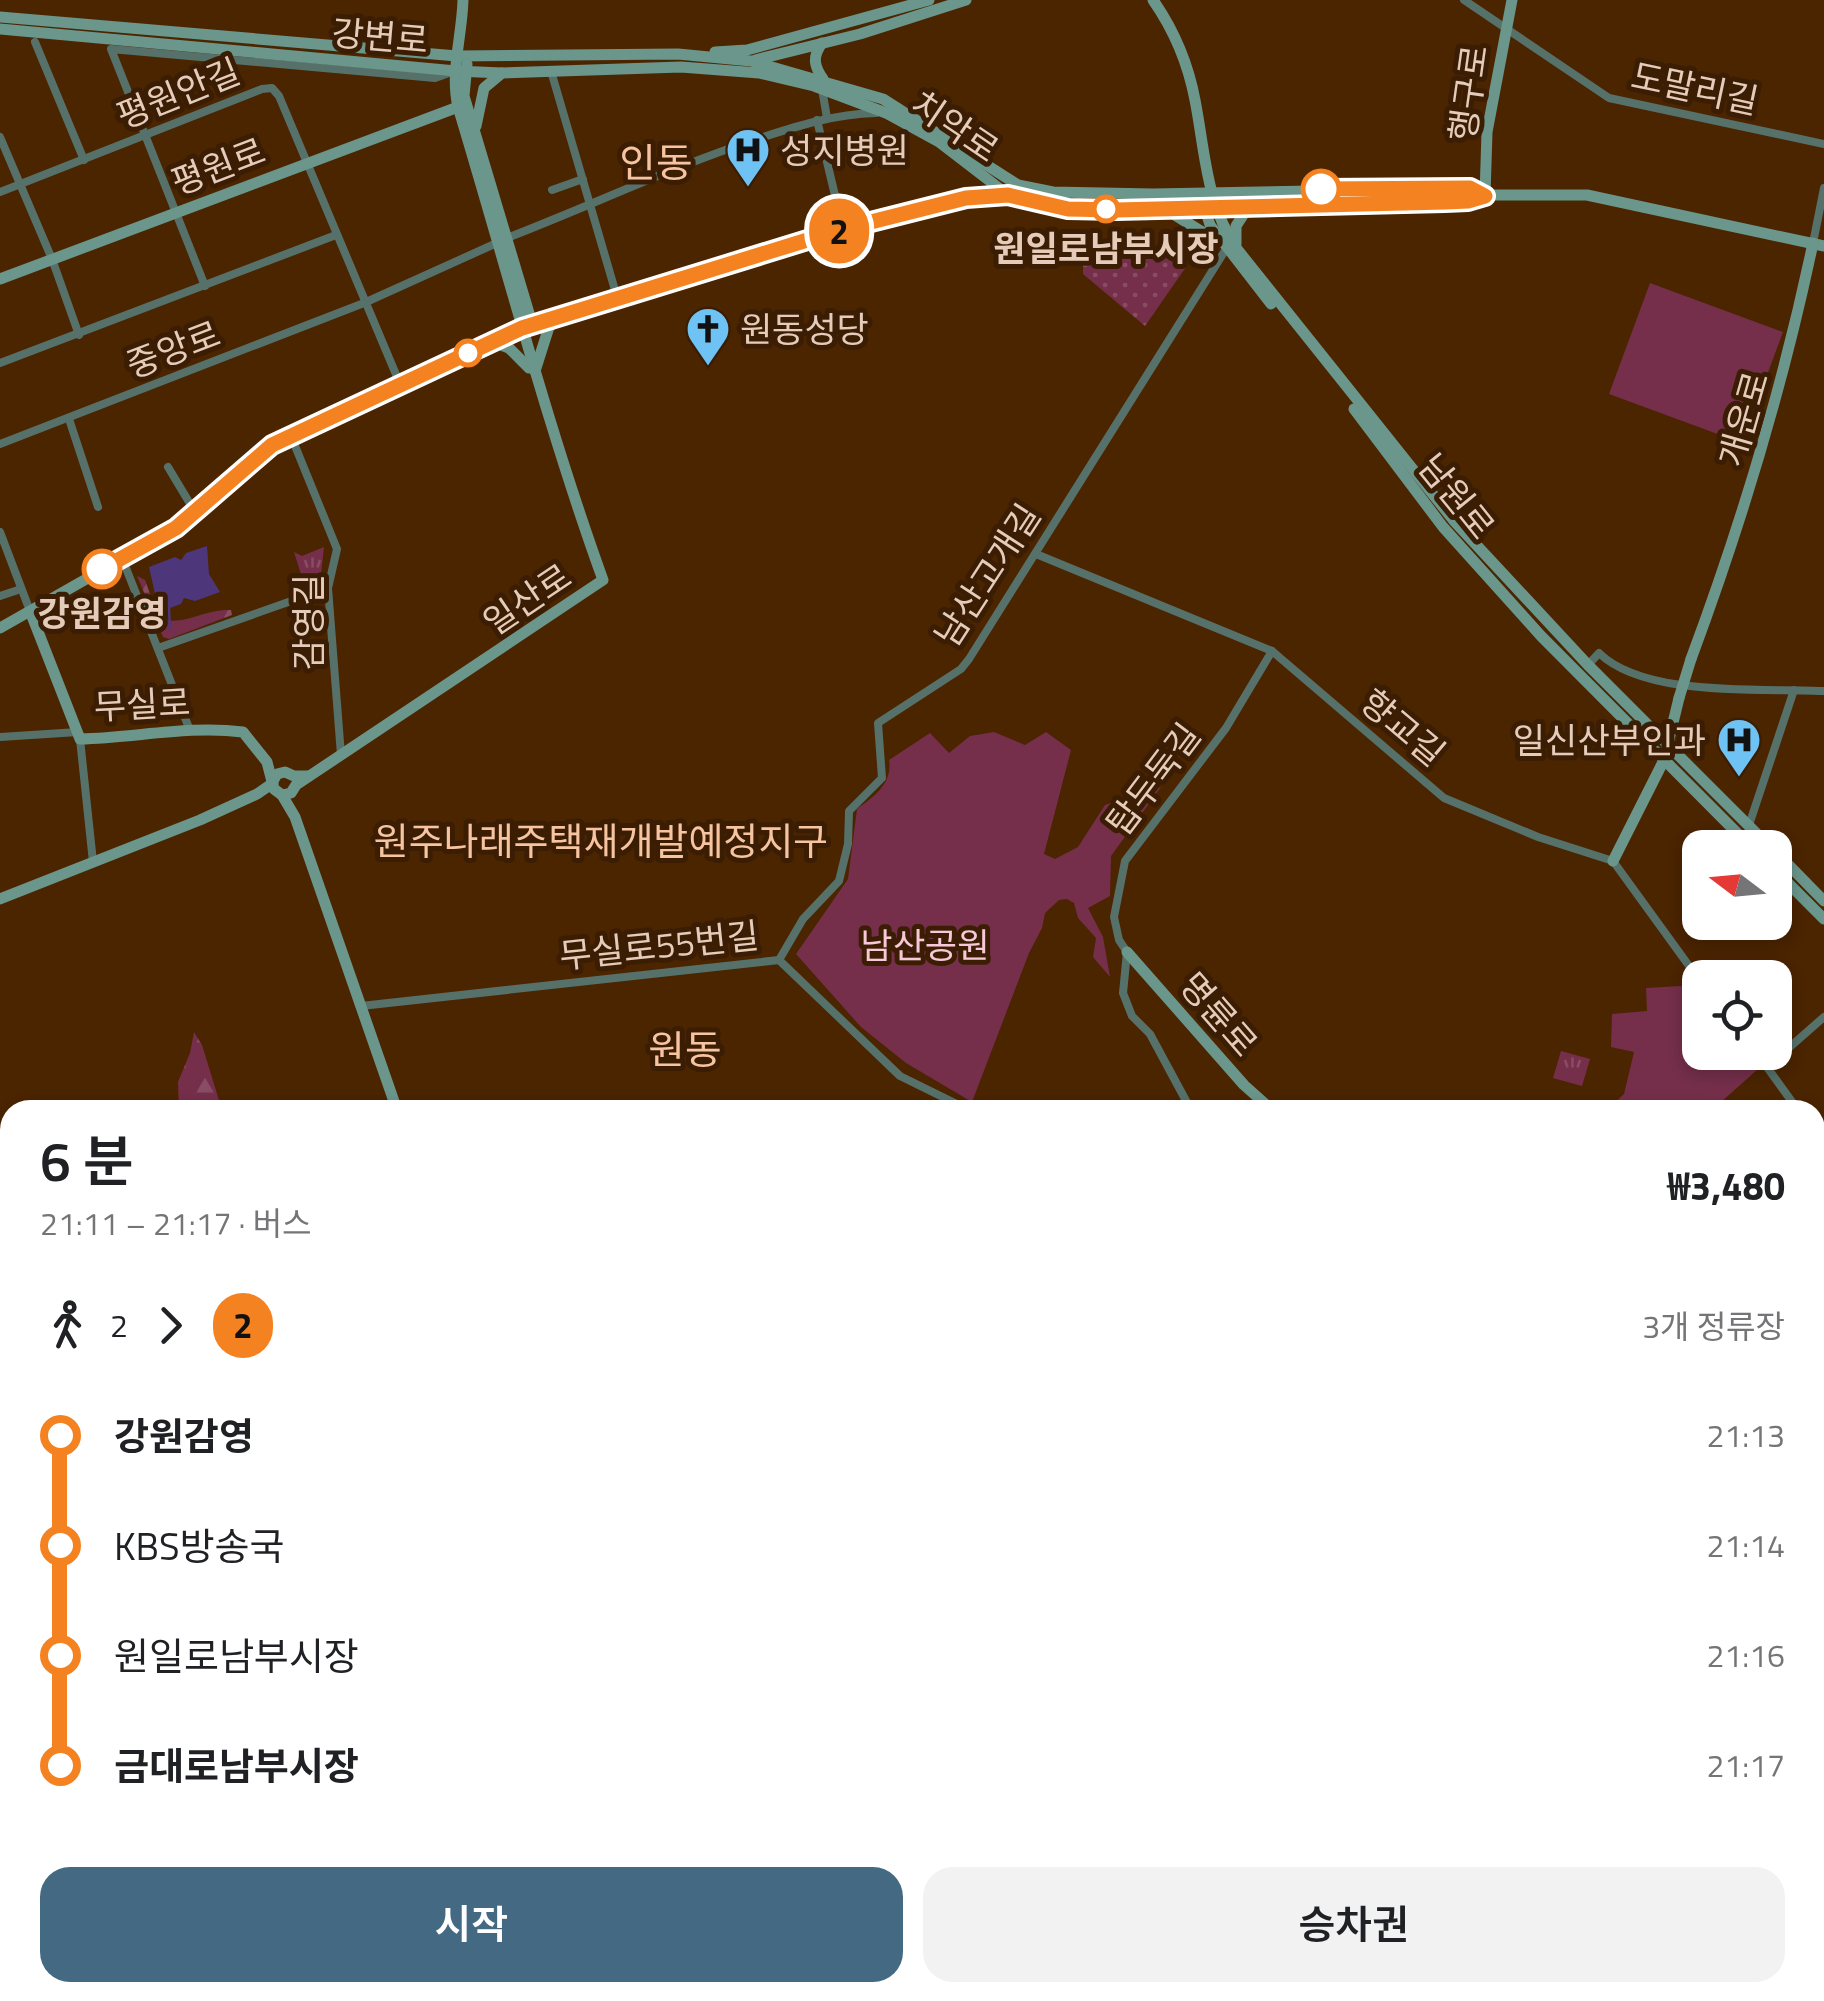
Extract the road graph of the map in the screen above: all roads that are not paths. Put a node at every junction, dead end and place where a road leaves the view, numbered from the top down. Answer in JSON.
{"nodes":[{"id":1,"x":463,"y":0,"type":"edge"},
{"id":2,"x":929,"y":0,"type":"edge"},
{"id":3,"x":966,"y":0,"type":"edge"},
{"id":4,"x":1152,"y":0,"type":"edge"},
{"id":5,"x":1464,"y":0,"type":"edge"},
{"id":6,"x":1512,"y":0,"type":"edge"},
{"id":7,"x":1,"y":20,"type":"edge"},
{"id":8,"x":1506,"y":30,"type":"junction"},
{"id":9,"x":35,"y":42,"type":"dead end"},
{"id":10,"x":822,"y":43,"type":"junction"},
{"id":11,"x":463,"y":56,"type":"junction"},
{"id":12,"x":679,"y":60,"type":"junction"},
{"id":13,"x":752,"y":61,"type":"junction"},
{"id":14,"x":461,"y":71,"type":"junction"},
{"id":15,"x":552,"y":71,"type":"junction"},
{"id":16,"x":502,"y":73,"type":"junction"},
{"id":17,"x":822,"y":84,"type":"junction"},
{"id":18,"x":462,"y":106,"type":"junction"},
{"id":19,"x":886,"y":112,"type":"junction"},
{"id":20,"x":827,"y":118,"type":"junction"},
{"id":21,"x":816,"y":120,"type":"junction"},
{"id":22,"x":475,"y":130,"type":"junction"},
{"id":23,"x":147,"y":136,"type":"junction"},
{"id":24,"x":0,"y":137,"type":"edge"},
{"id":25,"x":1824,"y":144,"type":"edge"},
{"id":26,"x":84,"y":160,"type":"junction"},
{"id":27,"x":306,"y":162,"type":"junction"},
{"id":28,"x":583,"y":178,"type":"junction"},
{"id":29,"x":19,"y":185,"type":"junction"},
{"id":30,"x":1824,"y":188,"type":"edge"},
{"id":31,"x":552,"y":190,"type":"dead end"},
{"id":32,"x":0,"y":192,"type":"edge"},
{"id":33,"x":1206,"y":192,"type":"junction"},
{"id":34,"x":1008,"y":195,"type":"junction"},
{"id":35,"x":1485,"y":196,"type":"junction"},
{"id":36,"x":589,"y":206,"type":"junction"},
{"id":37,"x":1209,"y":206,"type":"junction"},
{"id":38,"x":1248,"y":206,"type":"junction"},
{"id":39,"x":1163,"y":208,"type":"junction"},
{"id":40,"x":177,"y":212,"type":"junction"},
{"id":41,"x":843,"y":229,"type":"junction"},
{"id":42,"x":336,"y":235,"type":"junction"},
{"id":43,"x":503,"y":240,"type":"junction"},
{"id":44,"x":1819,"y":245,"type":"edge"},
{"id":45,"x":1231,"y":249,"type":"junction"},
{"id":46,"x":52,"y":259,"type":"junction"},
{"id":47,"x":0,"y":280,"type":"edge"},
{"id":48,"x":206,"y":286,"type":"junction"},
{"id":49,"x":617,"y":296,"type":"junction"},
{"id":50,"x":364,"y":302,"type":"junction"},
{"id":51,"x":564,"y":314,"type":"junction"},
{"id":52,"x":522,"y":328,"type":"junction"},
{"id":53,"x":79,"y":335,"type":"junction"},
{"id":54,"x":493,"y":342,"type":"junction"},
{"id":55,"x":0,"y":363,"type":"edge"},
{"id":56,"x":534,"y":376,"type":"junction"},
{"id":57,"x":400,"y":384,"type":"junction"},
{"id":58,"x":69,"y":419,"type":"junction"},
{"id":59,"x":291,"y":436,"type":"junction"},
{"id":60,"x":0,"y":444,"type":"edge"},
{"id":61,"x":168,"y":467,"type":"dead end"},
{"id":62,"x":98,"y":507,"type":"dead end"},
{"id":63,"x":195,"y":512,"type":"junction"},
{"id":64,"x":1,"y":535,"type":"edge"},
{"id":65,"x":1036,"y":554,"type":"junction"},
{"id":66,"x":122,"y":558,"type":"junction"},
{"id":67,"x":328,"y":588,"type":"junction"},
{"id":68,"x":20,"y":589,"type":"junction"},
{"id":69,"x":0,"y":596,"type":"edge"},
{"id":70,"x":30,"y":611,"type":"junction"},
{"id":71,"x":0,"y":628,"type":"edge"},
{"id":72,"x":158,"y":648,"type":"junction"},
{"id":73,"x":1272,"y":651,"type":"junction"},
{"id":74,"x":1588,"y":665,"type":"junction"},
{"id":75,"x":1794,"y":690,"type":"junction"},
{"id":76,"x":1824,"y":691,"type":"edge"},
{"id":77,"x":189,"y":728,"type":"junction"},
{"id":78,"x":79,"y":736,"type":"junction"},
{"id":79,"x":0,"y":737,"type":"edge"},
{"id":80,"x":1669,"y":744,"type":"junction"},
{"id":81,"x":341,"y":757,"type":"junction"},
{"id":82,"x":1664,"y":760,"type":"junction"},
{"id":83,"x":266,"y":762,"type":"junction"},
{"id":84,"x":292,"y":780,"type":"junction"},
{"id":85,"x":276,"y":788,"type":"junction"},
{"id":86,"x":295,"y":817,"type":"junction"},
{"id":87,"x":1749,"y":825,"type":"junction"},
{"id":88,"x":1734,"y":830,"type":"edge"},
{"id":89,"x":1754,"y":830,"type":"edge"},
{"id":90,"x":1612,"y":861,"type":"junction"},
{"id":91,"x":93,"y":862,"type":"junction"},
{"id":92,"x":1792,"y":868,"type":"edge"},
{"id":93,"x":1792,"y":887,"type":"edge"},
{"id":94,"x":0,"y":899,"type":"edge"},
{"id":95,"x":1824,"y":901,"type":"edge"},
{"id":96,"x":1824,"y":919,"type":"edge"},
{"id":97,"x":1127,"y":952,"type":"junction"},
{"id":98,"x":779,"y":960,"type":"junction"},
{"id":99,"x":1685,"y":960,"type":"edge"},
{"id":100,"x":361,"y":1006,"type":"junction"},
{"id":101,"x":1824,"y":1018,"type":"edge"},
{"id":102,"x":1792,"y":1046,"type":"edge"},
{"id":103,"x":1769,"y":1070,"type":"edge"},
{"id":104,"x":394,"y":1100,"type":"edge"},
{"id":105,"x":949,"y":1100,"type":"edge"},
{"id":106,"x":1186,"y":1100,"type":"edge"},
{"id":107,"x":1261,"y":1100,"type":"edge"},
{"id":108,"x":1791,"y":1100,"type":"edge"}],
"edges":[{"from":1,"to":11,"type":"street"},
{"from":2,"to":12,"type":"street"},
{"from":3,"to":10,"type":"street"},
{"from":4,"to":33,"type":"street","name":"남원로"},
{"from":5,"to":8,"type":"street","name":"도말리길"},
{"from":6,"to":8,"type":"street","name":"행구로"},
{"from":7,"to":11,"type":"street","name":"강변로"},
{"from":7,"to":14,"type":"street","name":"강변로"},
{"from":8,"to":25,"type":"street","name":"도말리길"},
{"from":8,"to":35,"type":"street","name":"행구로"},
{"from":9,"to":26,"type":"street","name":"평원안길"},
{"from":10,"to":13,"type":"street"},
{"from":10,"to":17,"type":"street"},
{"from":11,"to":12,"type":"street","name":"치악로"},
{"from":11,"to":14,"type":"street"},
{"from":12,"to":13,"type":"street","name":"치악로"},
{"from":12,"to":15,"type":"street","name":"치악로"},
{"from":12,"to":17,"type":"street","name":"치악로"},
{"from":13,"to":17,"type":"street","name":"치악로"},
{"from":14,"to":16,"type":"street","name":"치악로"},
{"from":14,"to":18,"type":"street"},
{"from":14,"to":23,"type":"street"},
{"from":15,"to":16,"type":"street","name":"치악로"},
{"from":15,"to":28,"type":"street"},
{"from":16,"to":22,"type":"street"},
{"from":17,"to":19,"type":"street","name":"치악로"},
{"from":17,"to":20,"type":"street"},
{"from":17,"to":33,"type":"street","name":"치악로"},
{"from":18,"to":22,"type":"street"},
{"from":18,"to":27,"type":"street","name":"평원로"},
{"from":18,"to":43,"type":"street"},
{"from":19,"to":20,"type":"street","name":"중앙로"},
{"from":19,"to":34,"type":"street","name":"치악로"},
{"from":20,"to":21,"type":"street","name":"중앙로"},
{"from":21,"to":36,"type":"street","name":"중앙로"},
{"from":21,"to":41,"type":"street"},
{"from":22,"to":43,"type":"street"},
{"from":23,"to":26,"type":"street","name":"평원안길"},
{"from":23,"to":27,"type":"street","name":"평원안길"},
{"from":23,"to":40,"type":"street"},
{"from":24,"to":29,"type":"street"},
{"from":26,"to":29,"type":"street","name":"평원안길"},
{"from":27,"to":40,"type":"street","name":"평원로"},
{"from":27,"to":42,"type":"street"},
{"from":28,"to":31,"type":"street"},
{"from":28,"to":36,"type":"street"},
{"from":29,"to":32,"type":"street","name":"평원안길"},
{"from":29,"to":46,"type":"street"},
{"from":30,"to":44,"type":"street","name":"개운로"},
{"from":33,"to":35,"type":"street","name":"치악로"},
{"from":33,"to":37,"type":"street","name":"남원로"},
{"from":34,"to":39,"type":"street","name":"치악로"},
{"from":34,"to":41,"type":"street"},
{"from":35,"to":38,"type":"street","name":"치악로"},
{"from":35,"to":44,"type":"street","name":"치악로"},
{"from":36,"to":43,"type":"street","name":"중앙로"},
{"from":36,"to":49,"type":"street"},
{"from":37,"to":38,"type":"street","name":"치악로"},
{"from":37,"to":39,"type":"street","name":"치악로"},
{"from":37,"to":45,"type":"street","name":"남원로"},
{"from":38,"to":45,"type":"street"},
{"from":39,"to":45,"type":"street"},
{"from":40,"to":46,"type":"street","name":"평원로"},
{"from":40,"to":48,"type":"street"},
{"from":41,"to":49,"type":"street"},
{"from":42,"to":48,"type":"street"},
{"from":42,"to":50,"type":"street"},
{"from":43,"to":50,"type":"street","name":"중앙로"},
{"from":43,"to":52,"type":"street","name":"일산로"},
{"from":44,"to":80,"type":"street","name":"개운로","bridge":true},
{"from":45,"to":65,"type":"street","name":"남산고개길"},
{"from":45,"to":74,"type":"street","name":"남원로"},
{"from":45,"to":82,"type":"street","name":"남원로"},
{"from":46,"to":47,"type":"street","name":"평원로"},
{"from":46,"to":53,"type":"street"},
{"from":48,"to":53,"type":"street"},
{"from":49,"to":51,"type":"street"},
{"from":50,"to":57,"type":"street"},
{"from":50,"to":58,"type":"street","name":"중앙로"},
{"from":51,"to":52,"type":"street"},
{"from":51,"to":56,"type":"street"},
{"from":52,"to":54,"type":"street"},
{"from":52,"to":56,"type":"street","name":"일산로"},
{"from":53,"to":55,"type":"street"},
{"from":54,"to":56,"type":"street"},
{"from":54,"to":57,"type":"street"},
{"from":56,"to":81,"type":"street","name":"일산로"},
{"from":57,"to":59,"type":"street"},
{"from":58,"to":60,"type":"street","name":"중앙로"},
{"from":58,"to":62,"type":"street"},
{"from":59,"to":63,"type":"street"},
{"from":59,"to":67,"type":"street","name":"감영길"},
{"from":61,"to":63,"type":"street"},
{"from":63,"to":66,"type":"street"},
{"from":64,"to":68,"type":"street"},
{"from":65,"to":73,"type":"street","name":"향교길"},
{"from":65,"to":98,"type":"street","name":"남산고개길"},
{"from":66,"to":70,"type":"street"},
{"from":66,"to":72,"type":"street"},
{"from":67,"to":72,"type":"street"},
{"from":67,"to":81,"type":"street","name":"감영길"},
{"from":68,"to":69,"type":"street"},
{"from":68,"to":70,"type":"street"},
{"from":70,"to":71,"type":"street"},
{"from":70,"to":78,"type":"street","name":"무실로"},
{"from":72,"to":77,"type":"street"},
{"from":73,"to":90,"type":"street","name":"향교길"},
{"from":73,"to":97,"type":"street","name":"탑두둑길"},
{"from":74,"to":75,"type":"street"},
{"from":74,"to":80,"type":"street","name":"남원로"},
{"from":75,"to":76,"type":"street"},
{"from":75,"to":87,"type":"street"},
{"from":77,"to":78,"type":"street","name":"무실로"},
{"from":77,"to":83,"type":"street","name":"무실로"},
{"from":78,"to":79,"type":"street"},
{"from":78,"to":91,"type":"street"},
{"from":80,"to":82,"type":"street"},
{"from":80,"to":87,"type":"street","name":"남원로"},
{"from":81,"to":84,"type":"street","name":"일산로"},
{"from":82,"to":88,"type":"street","name":"남원로"},
{"from":82,"to":90,"type":"street"},
{"from":83,"to":84,"type":"street","name":"무실로"},
{"from":83,"to":85,"type":"street"},
{"from":84,"to":85,"type":"street"},
{"from":84,"to":85,"type":"street"},
{"from":84,"to":86,"type":"street"},
{"from":85,"to":86,"type":"street"},
{"from":85,"to":91,"type":"street"},
{"from":86,"to":100,"type":"street"},
{"from":87,"to":89,"type":"street","name":"남원로"},
{"from":90,"to":99,"type":"street"},
{"from":91,"to":94,"type":"street"},
{"from":92,"to":95,"type":"street","name":"남원로"},
{"from":93,"to":96,"type":"street"},
{"from":97,"to":106,"type":"street","name":"탑두둑길"},
{"from":97,"to":107,"type":"street","name":"명륜로"},
{"from":98,"to":100,"type":"street","name":"무실로55번길"},
{"from":98,"to":105,"type":"street","name":"무실로55번길"},
{"from":100,"to":104,"type":"street"},
{"from":101,"to":102,"type":"street"},
{"from":103,"to":108,"type":"street"}]}
